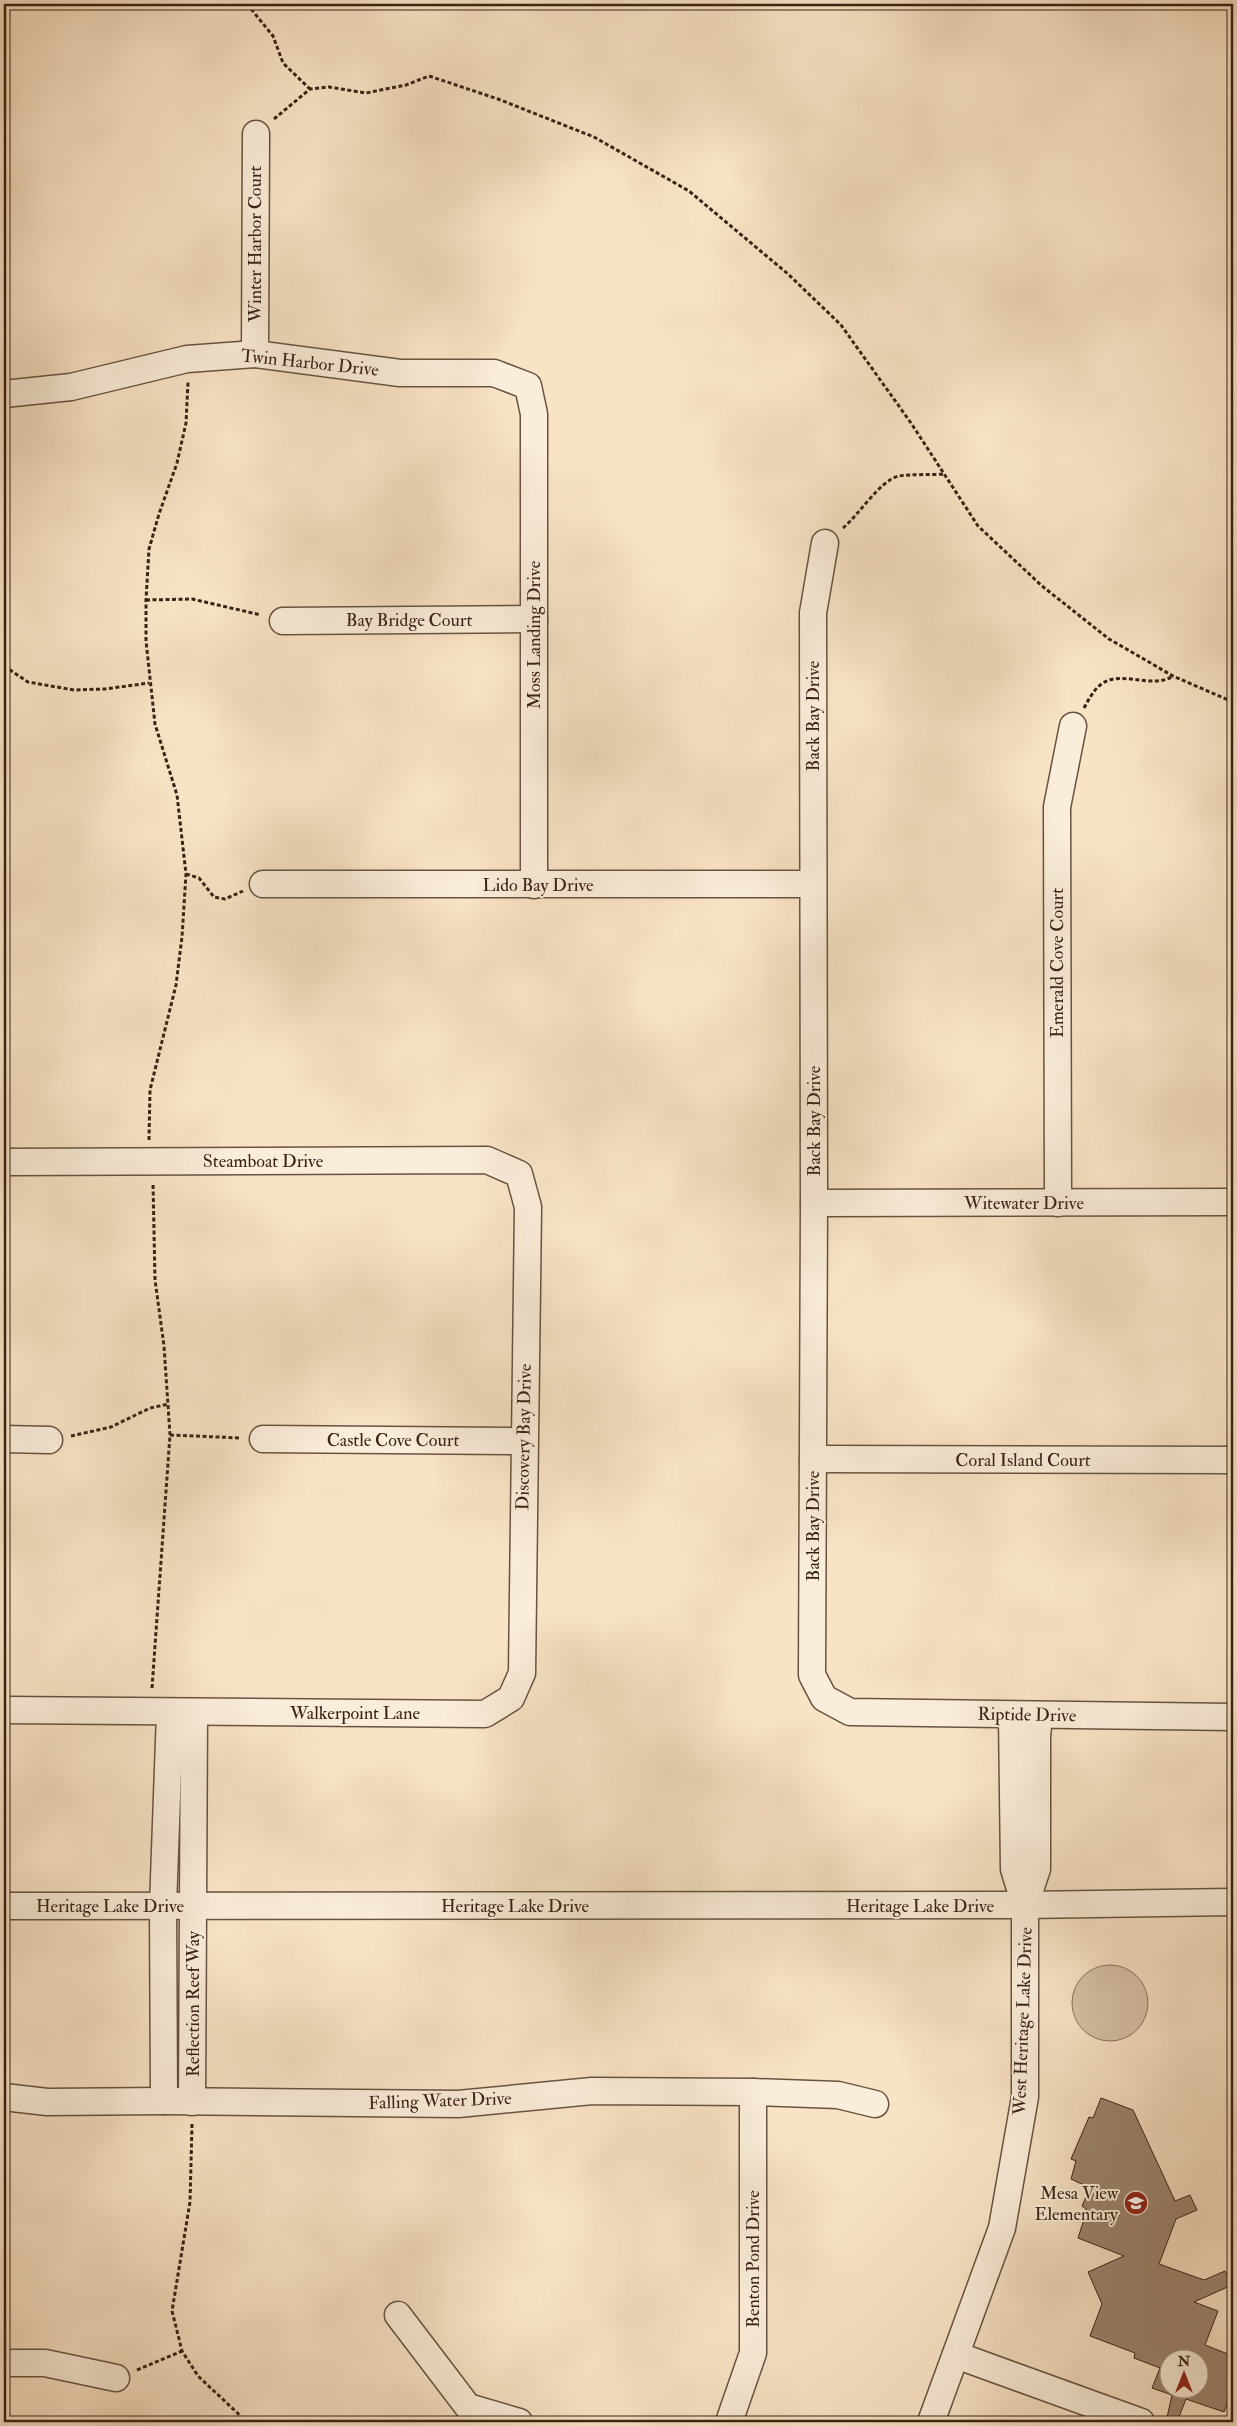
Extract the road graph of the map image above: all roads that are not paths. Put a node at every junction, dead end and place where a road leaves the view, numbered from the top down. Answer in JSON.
{"nodes":[{"id":1,"x":256,"y":134,"type":"road end"},
{"id":2,"x":254,"y":354,"type":"junction"},
{"id":3,"x":528,"y":386,"type":"joint"},
{"id":4,"x":4,"y":394,"type":"edge"},
{"id":5,"x":824,"y":543,"type":"road end"},
{"id":6,"x":534,"y":619,"type":"junction"},
{"id":7,"x":283,"y":621,"type":"road end"},
{"id":8,"x":1073,"y":726,"type":"road end"},
{"id":9,"x":263,"y":884,"type":"road end"},
{"id":10,"x":813,"y":884,"type":"junction"},
{"id":11,"x":534,"y":885,"type":"junction"},
{"id":12,"x":4,"y":1162,"type":"edge"},
{"id":13,"x":519,"y":1174,"type":"joint"},
{"id":14,"x":1233,"y":1202,"type":"edge"},
{"id":15,"x":814,"y":1203,"type":"junction"},
{"id":16,"x":1058,"y":1203,"type":"junction"},
{"id":17,"x":4,"y":1439,"type":"edge"},
{"id":18,"x":262,"y":1439,"type":"road end"},
{"id":19,"x":49,"y":1440,"type":"road end"},
{"id":20,"x":524,"y":1441,"type":"junction"},
{"id":21,"x":813,"y":1459,"type":"junction"},
{"id":22,"x":1233,"y":1460,"type":"edge"},
{"id":23,"x":512,"y":1698,"type":"joint"},
{"id":24,"x":824,"y":1698,"type":"joint"},
{"id":25,"x":4,"y":1710,"type":"edge"},
{"id":26,"x":172,"y":1712,"type":"junction"},
{"id":27,"x":1012,"y":1715,"type":"junction"},
{"id":28,"x":1039,"y":1715,"type":"junction"},
{"id":29,"x":1233,"y":1716,"type":"edge"},
{"id":30,"x":1233,"y":1902,"type":"edge"},
{"id":31,"x":4,"y":1906,"type":"edge"},
{"id":32,"x":163,"y":1906,"type":"junction"},
{"id":33,"x":193,"y":1906,"type":"junction"},
{"id":34,"x":1026,"y":1906,"type":"junction"},
{"id":35,"x":753,"y":2092,"type":"junction"},
{"id":36,"x":4,"y":2097,"type":"edge"},
{"id":37,"x":164,"y":2101,"type":"junction"},
{"id":38,"x":192,"y":2102,"type":"junction"},
{"id":39,"x":875,"y":2104,"type":"dead end"},
{"id":40,"x":398,"y":2315,"type":"dead end"},
{"id":41,"x":956,"y":2355,"type":"junction"},
{"id":42,"x":4,"y":2363,"type":"edge"},
{"id":43,"x":116,"y":2378,"type":"road end"},
{"id":44,"x":1092,"y":2414,"type":"edge"},
{"id":45,"x":519,"y":2422,"type":"edge"},
{"id":46,"x":729,"y":2422,"type":"edge"},
{"id":47,"x":931,"y":2422,"type":"edge"},
{"id":48,"x":1142,"y":2422,"type":"edge"}],
"edges":[{"from":1,"to":2,"type":"street","name":"Winter Harbor Court"},
{"from":2,"to":3,"type":"street","name":"Twin Harbor Drive"},
{"from":2,"to":4,"type":"street","name":"Twin Harbor Drive"},
{"from":3,"to":6,"type":"street","name":"Moss Landing Drive"},
{"from":5,"to":10,"type":"street","name":"Back Bay Drive"},
{"from":6,"to":7,"type":"street","name":"Bay Bridge Court"},
{"from":6,"to":11,"type":"street","name":"Moss Landing Drive"},
{"from":8,"to":16,"type":"street","name":"Emerald Cove Court"},
{"from":9,"to":11,"type":"street","name":"Lido Bay Drive"},
{"from":10,"to":11,"type":"street","name":"Lido Bay Drive"},
{"from":10,"to":15,"type":"street","name":"Back Bay Drive"},
{"from":12,"to":13,"type":"street","name":"Steamboat Drive"},
{"from":13,"to":20,"type":"street","name":"Discovery Bay Drive"},
{"from":14,"to":16,"type":"street","name":"Witewater Drive"},
{"from":15,"to":16,"type":"street","name":"Witewater Drive"},
{"from":15,"to":21,"type":"street","name":"Back Bay Drive"},
{"from":17,"to":19,"type":"street"},
{"from":18,"to":20,"type":"street","name":"Castle Cove Court"},
{"from":20,"to":23,"type":"street","name":"Discovery Bay Drive"},
{"from":21,"to":22,"type":"street","name":"Coral Island Court"},
{"from":21,"to":24,"type":"street","name":"Back Bay Drive"},
{"from":23,"to":26,"type":"street","name":"Walkerpoint Lane"},
{"from":24,"to":27,"type":"street","name":"Riptide Drive"},
{"from":25,"to":26,"type":"street","name":"Walkerpoint Lane"},
{"from":26,"to":32,"type":"street"},
{"from":26,"to":33,"type":"street"},
{"from":27,"to":28,"type":"street","name":"Riptide Drive"},
{"from":27,"to":34,"type":"street"},
{"from":28,"to":29,"type":"street","name":"Riptide Drive"},
{"from":28,"to":34,"type":"street"},
{"from":30,"to":34,"type":"street","name":"Heritage Lake Drive"},
{"from":31,"to":32,"type":"street","name":"Heritage Lake Drive"},
{"from":32,"to":33,"type":"street","name":"Heritage Lake Drive"},
{"from":32,"to":37,"type":"street","name":"Reflection Reef Way"},
{"from":33,"to":34,"type":"street","name":"Heritage Lake Drive"},
{"from":33,"to":38,"type":"street","name":"Reflection Reef Way"},
{"from":34,"to":41,"type":"street","name":"West Heritage Lake Drive"},
{"from":35,"to":38,"type":"street","name":"Falling Water Drive"},
{"from":35,"to":39,"type":"street","name":"Falling Water Drive"},
{"from":35,"to":46,"type":"street","name":"Benton Pond Drive"},
{"from":36,"to":37,"type":"street","name":"Falling Water Drive"},
{"from":37,"to":38,"type":"street","name":"Falling Water Drive"},
{"from":40,"to":45,"type":"street"},
{"from":41,"to":44,"type":"street"},
{"from":41,"to":47,"type":"street","name":"West Heritage Lake Drive"},
{"from":42,"to":43,"type":"street"},
{"from":44,"to":48,"type":"street"}]}
